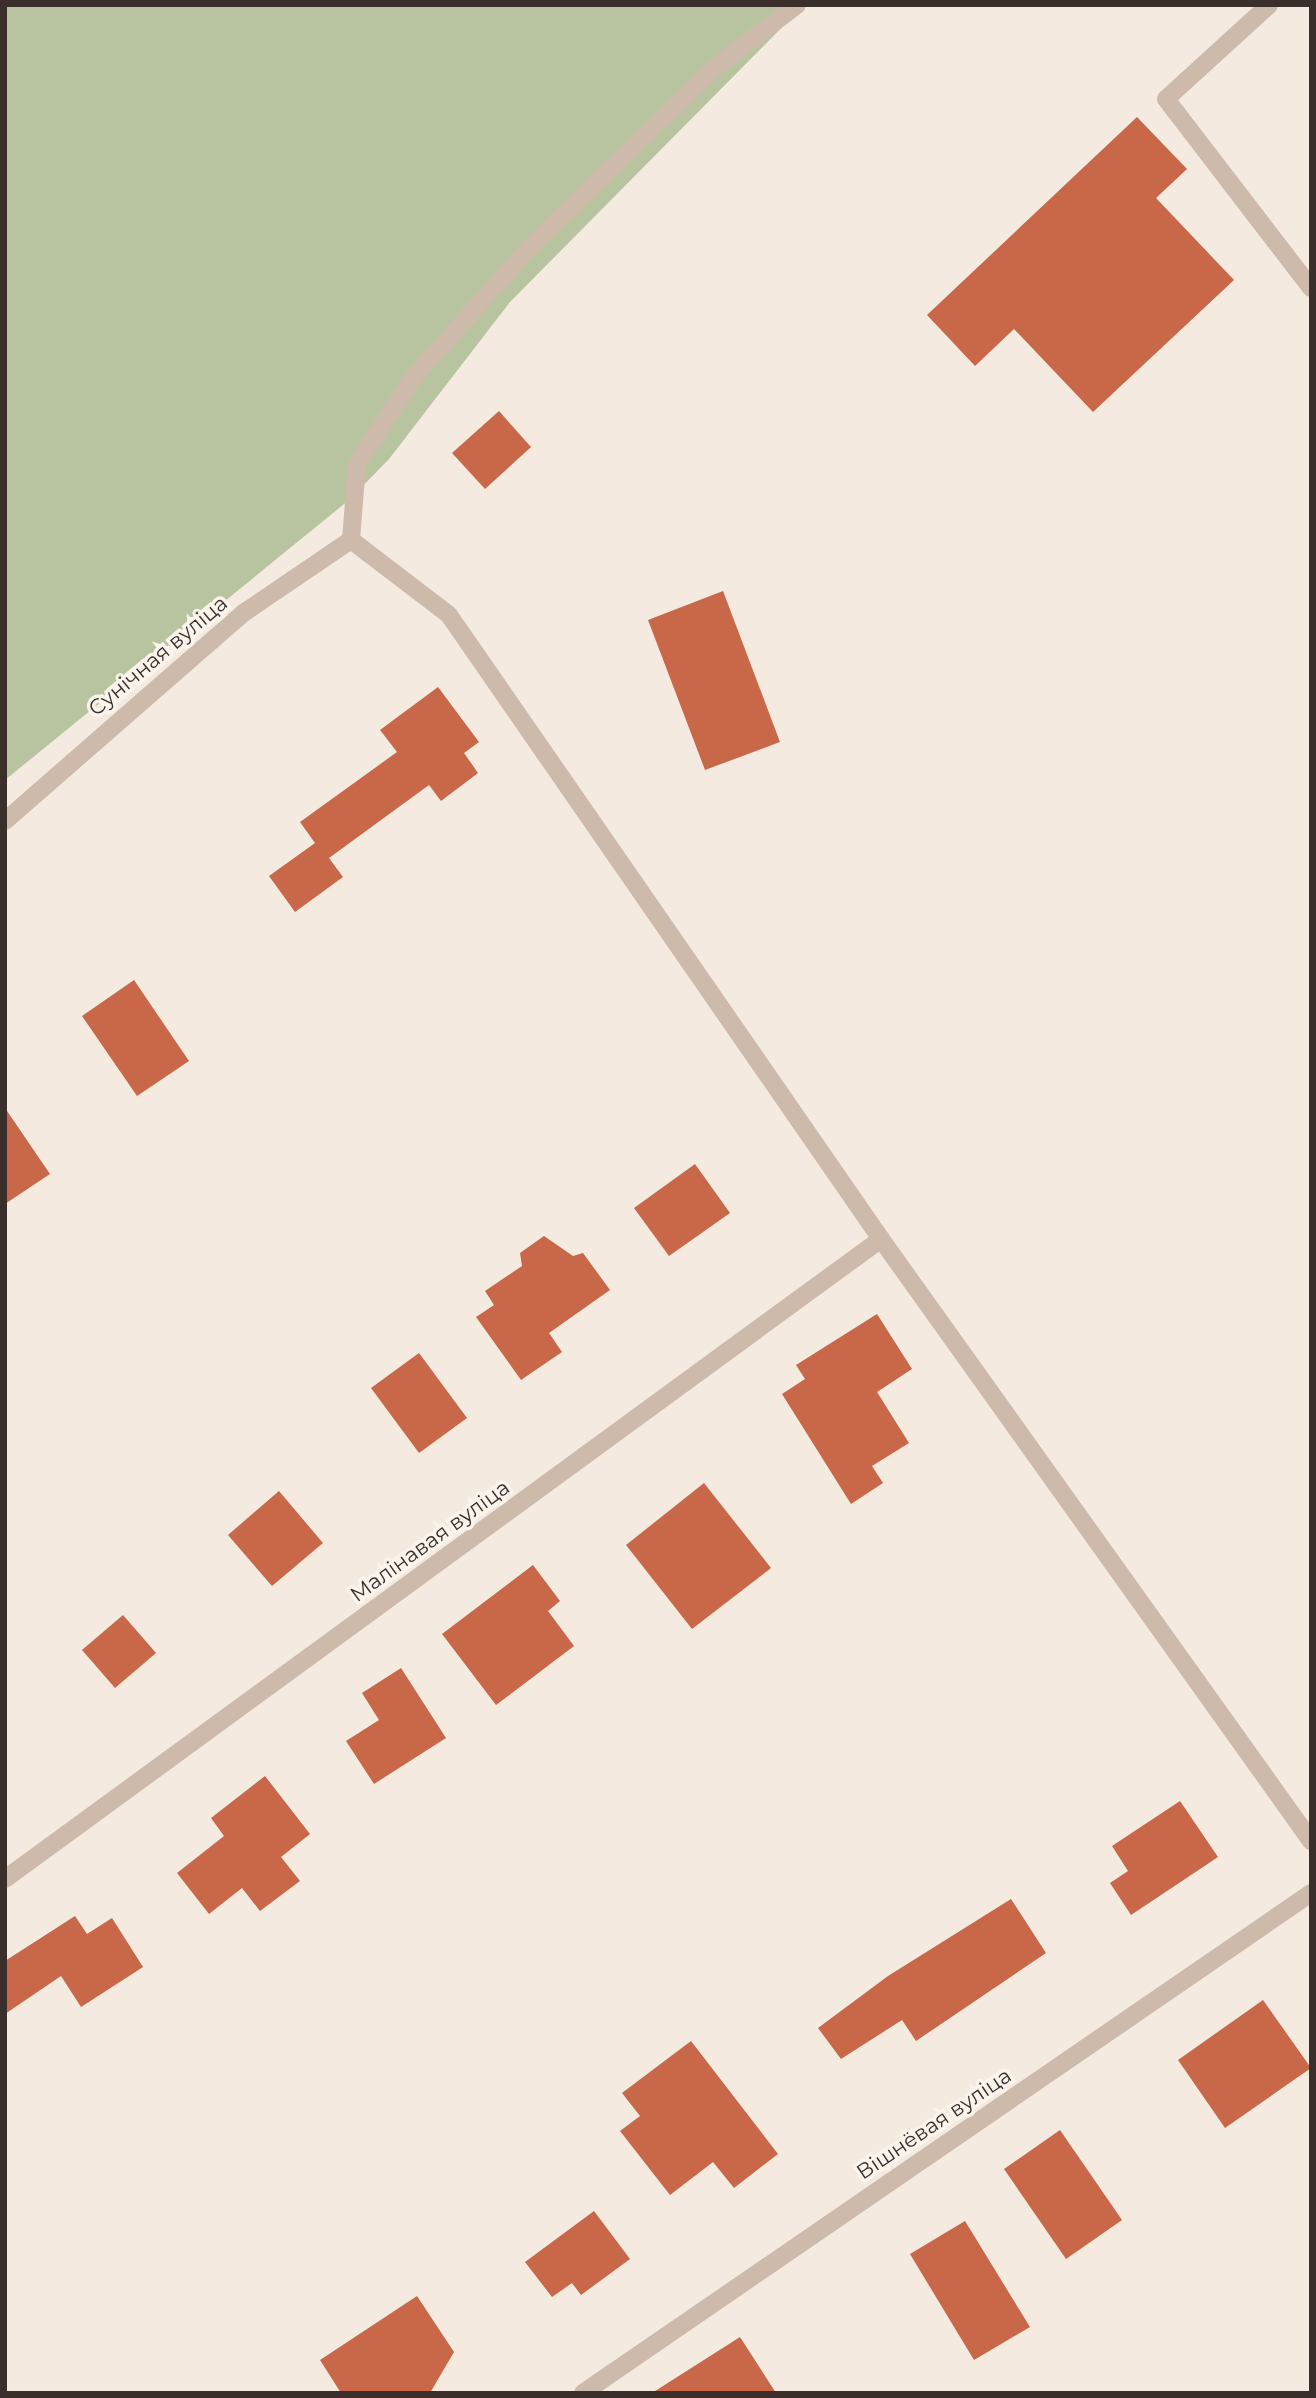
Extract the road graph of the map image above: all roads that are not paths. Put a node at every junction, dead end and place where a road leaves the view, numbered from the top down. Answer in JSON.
{"nodes":[{"id":1,"x":797,"y":5,"type":"edge"},
{"id":2,"x":1269,"y":5,"type":"edge"},
{"id":3,"x":1311,"y":288,"type":"edge"},
{"id":4,"x":351,"y":540,"type":"junction"},
{"id":5,"x":5,"y":821,"type":"edge"},
{"id":6,"x":881,"y":1240,"type":"junction"},
{"id":7,"x":1311,"y":1841,"type":"edge"},
{"id":8,"x":5,"y":1878,"type":"edge"},
{"id":9,"x":1311,"y":1893,"type":"edge"},
{"id":10,"x":583,"y":2393,"type":"edge"}],
"edges":[{"from":1,"to":4,"type":"street"},
{"from":2,"to":3,"type":"street"},
{"from":4,"to":5,"type":"street","name":"Сунічная вуліца"},
{"from":4,"to":6,"type":"street"},
{"from":6,"to":7,"type":"street"},
{"from":6,"to":8,"type":"street","name":"Малінавая вуліца"},
{"from":9,"to":10,"type":"street","name":"Вішнёвая вуліца"}]}
